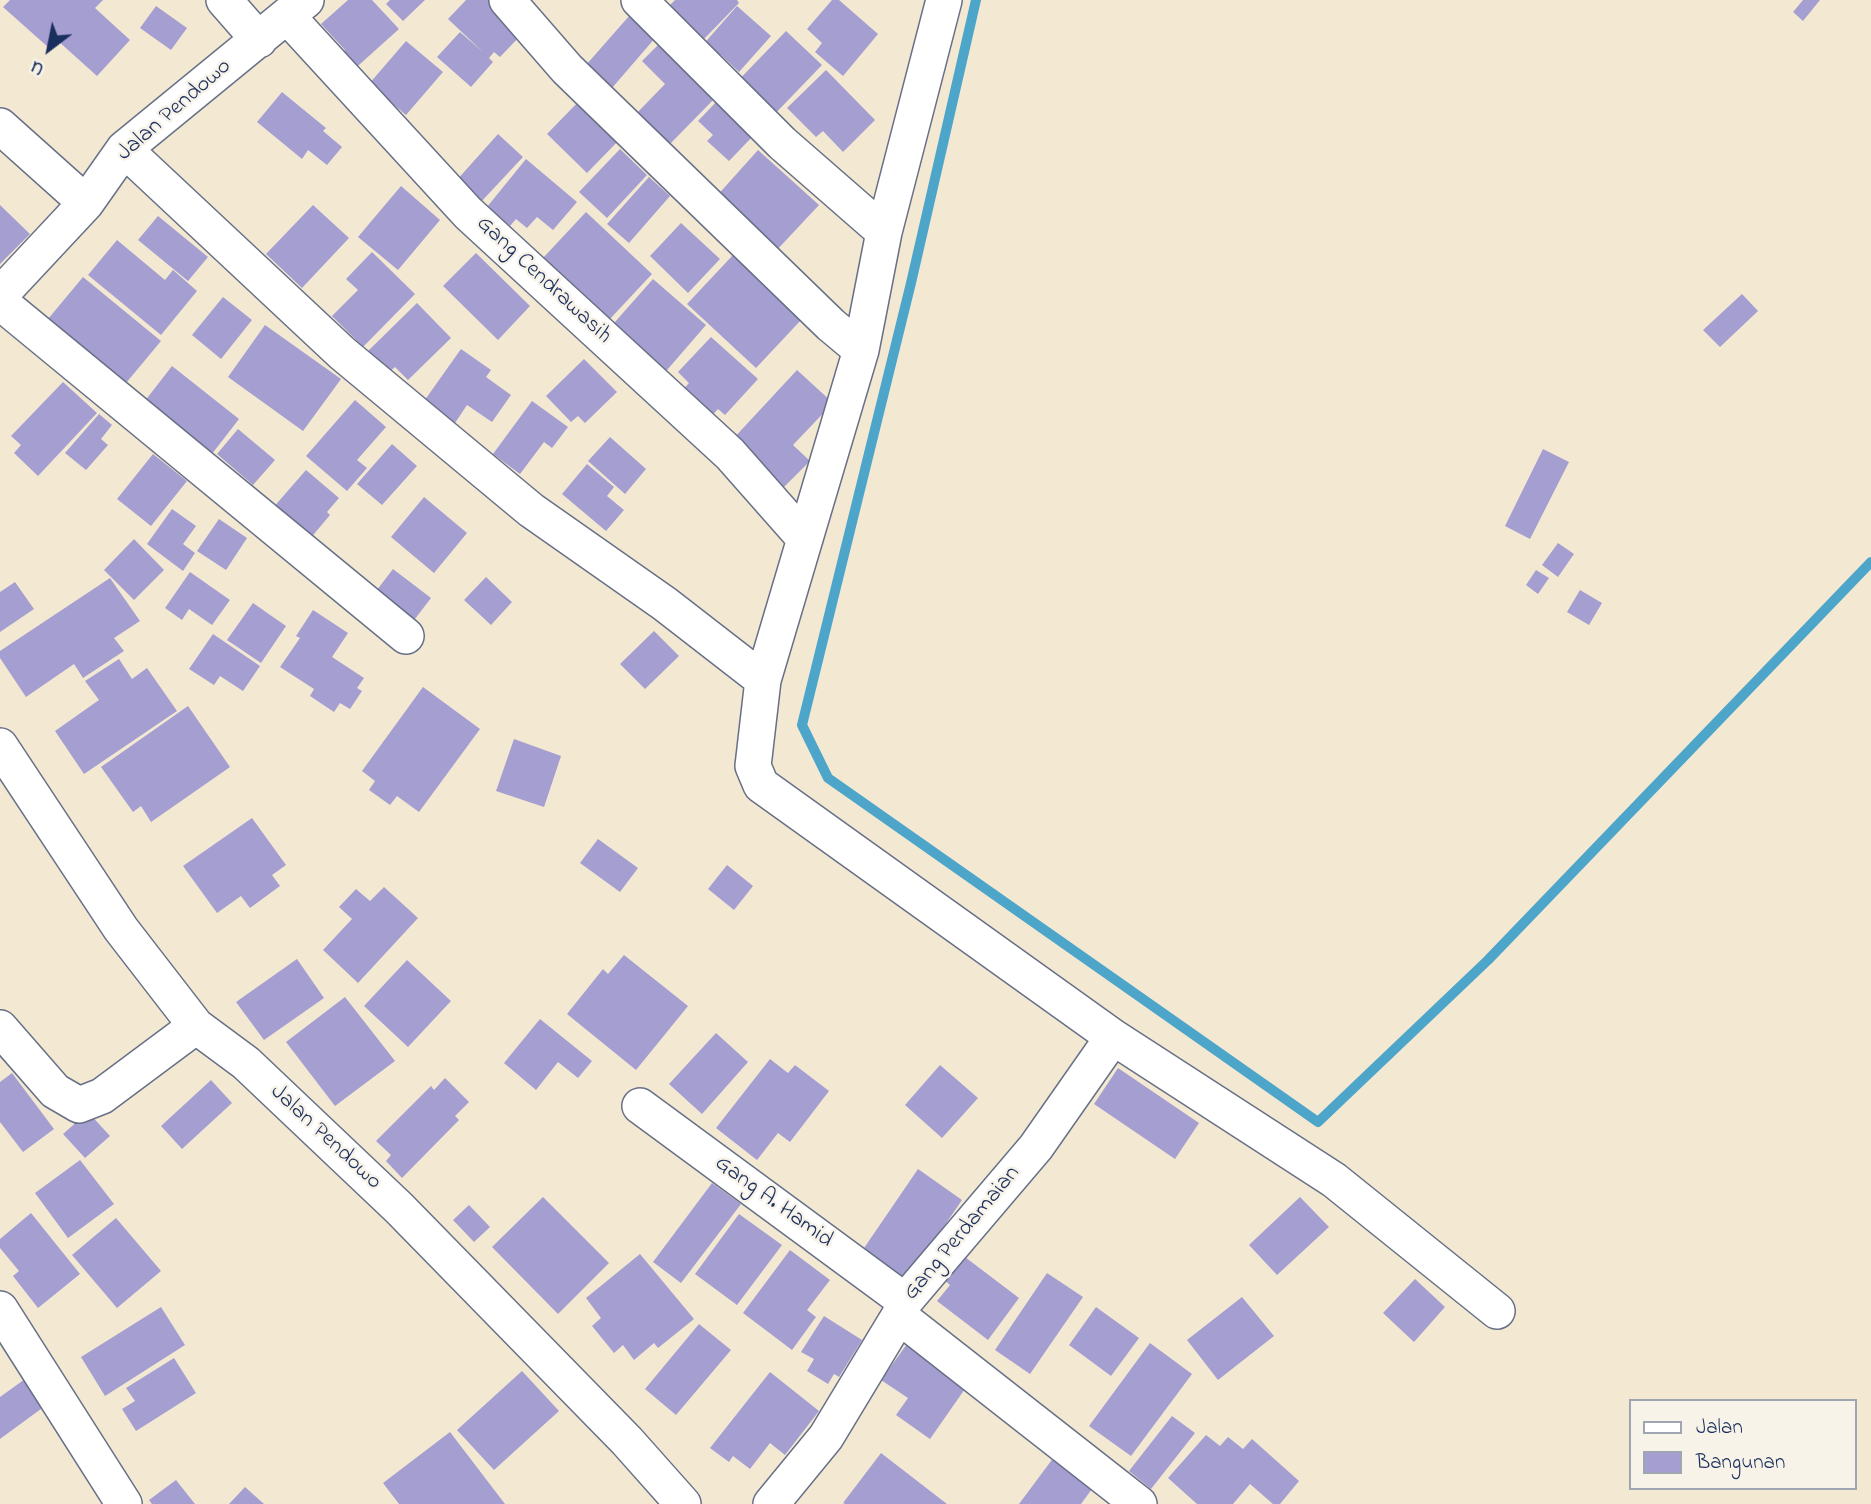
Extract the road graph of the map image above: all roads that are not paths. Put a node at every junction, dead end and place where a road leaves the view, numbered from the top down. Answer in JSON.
{"nodes":[{"id":1,"x":224,"y":0,"type":"edge"},
{"id":2,"x":507,"y":0,"type":"edge"},
{"id":3,"x":639,"y":0,"type":"edge"},
{"id":4,"x":944,"y":0,"type":"edge"},
{"id":5,"x":296,"y":8,"type":"edge"},
{"id":6,"x":260,"y":40,"type":"junction"},
{"id":7,"x":0,"y":126,"type":"edge"},
{"id":8,"x":124,"y":149,"type":"junction"},
{"id":9,"x":86,"y":203,"type":"junction"},
{"id":10,"x":884,"y":232,"type":"junction"},
{"id":11,"x":0,"y":295,"type":"edge"},
{"id":12,"x":0,"y":302,"type":"edge"},
{"id":13,"x":861,"y":350,"type":"junction"},
{"id":14,"x":805,"y":539,"type":"junction"},
{"id":15,"x":406,"y":636,"type":"dead end"},
{"id":16,"x":763,"y":680,"type":"junction"},
{"id":17,"x":0,"y":746,"type":"edge"},
{"id":18,"x":196,"y":1026,"type":"junction"},
{"id":19,"x":0,"y":1028,"type":"edge"},
{"id":20,"x":1113,"y":1037,"type":"junction"},
{"id":21,"x":640,"y":1106,"type":"dead end"},
{"id":22,"x":902,"y":1308,"type":"junction"},
{"id":23,"x":0,"y":1309,"type":"edge"},
{"id":24,"x":1497,"y":1311,"type":"dead end"},
{"id":25,"x":124,"y":1504,"type":"edge"},
{"id":26,"x":683,"y":1504,"type":"edge"},
{"id":27,"x":771,"y":1504,"type":"edge"},
{"id":28,"x":1139,"y":1504,"type":"edge"}],
"edges":[{"from":1,"to":6,"type":"street"},
{"from":2,"to":13,"type":"street"},
{"from":3,"to":10,"type":"street"},
{"from":4,"to":10,"type":"street"},
{"from":5,"to":6,"type":"street","name":"Jalan Pendowo"},
{"from":5,"to":14,"type":"street","name":"Gang Cendrawasih"},
{"from":6,"to":8,"type":"street","name":"Jalan Pendowo"},
{"from":7,"to":9,"type":"street"},
{"from":8,"to":9,"type":"street","name":"Jalan Pendowo"},
{"from":8,"to":16,"type":"street"},
{"from":9,"to":11,"type":"street","name":"Jalan Pendowo"},
{"from":10,"to":13,"type":"street"},
{"from":12,"to":15,"type":"street"},
{"from":13,"to":14,"type":"street"},
{"from":14,"to":16,"type":"street"},
{"from":16,"to":20,"type":"street"},
{"from":17,"to":18,"type":"street","name":"Jalan Pendowo"},
{"from":18,"to":19,"type":"street"},
{"from":18,"to":26,"type":"street","name":"Jalan Pendowo"},
{"from":20,"to":22,"type":"street","name":"Gang Perdamaian"},
{"from":20,"to":24,"type":"street"},
{"from":21,"to":22,"type":"street","name":"Gang A. Hamid"},
{"from":22,"to":27,"type":"street","name":"Gang Perdamaian"},
{"from":22,"to":28,"type":"street","name":"Gang A. Hamid"},
{"from":23,"to":25,"type":"street"}]}
